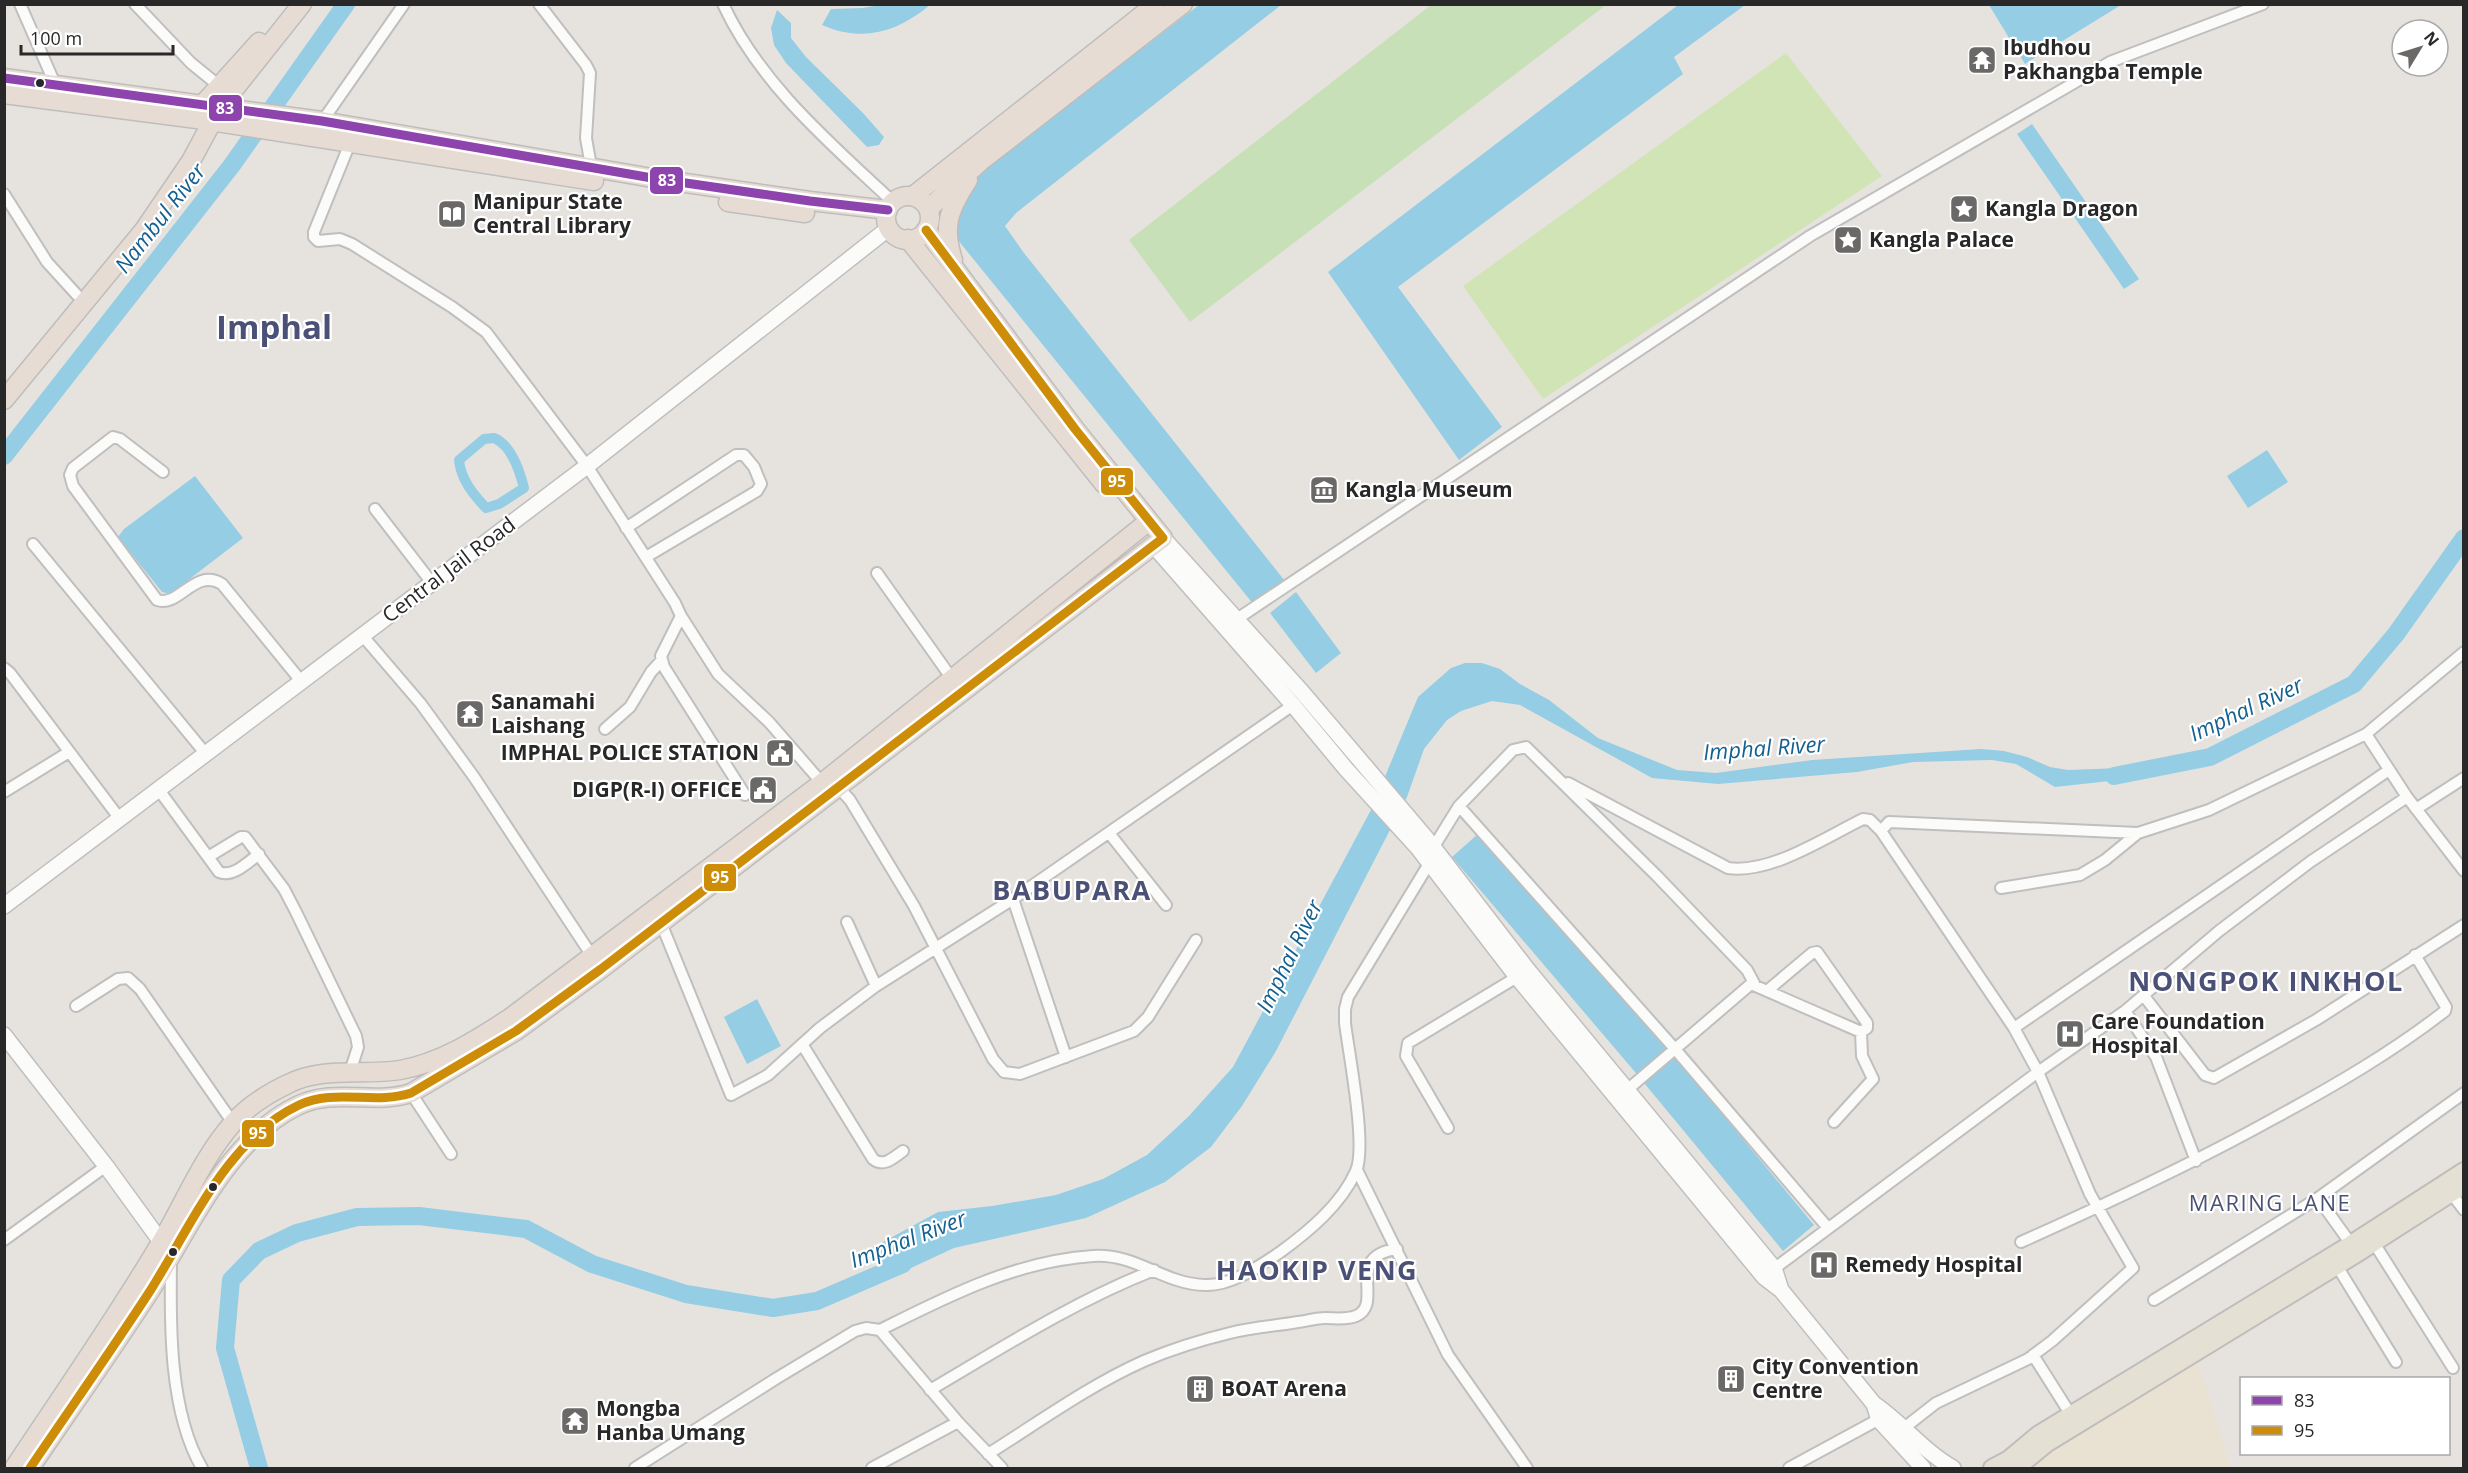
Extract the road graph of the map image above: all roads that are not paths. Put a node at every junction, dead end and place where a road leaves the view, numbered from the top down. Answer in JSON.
{"nodes":[{"id":1,"x":20,"y":4,"type":"edge"},
{"id":2,"x":135,"y":4,"type":"edge"},
{"id":3,"x":289,"y":4,"type":"edge"},
{"id":4,"x":302,"y":4,"type":"edge"},
{"id":5,"x":404,"y":4,"type":"edge"},
{"id":6,"x":539,"y":4,"type":"edge"},
{"id":7,"x":723,"y":4,"type":"edge"},
{"id":8,"x":1156,"y":4,"type":"edge"},
{"id":9,"x":1183,"y":4,"type":"edge"},
{"id":10,"x":2263,"y":4,"type":"edge"},
{"id":11,"x":4,"y":78,"type":"edge"},
{"id":12,"x":55,"y":84,"type":"junction"},
{"id":13,"x":4,"y":94,"type":"edge"},
{"id":14,"x":218,"y":106,"type":"junction"},
{"id":15,"x":291,"y":125,"type":"junction"},
{"id":16,"x":318,"y":129,"type":"junction"},
{"id":17,"x":350,"y":143,"type":"junction"},
{"id":18,"x":981,"y":161,"type":"junction"},
{"id":19,"x":592,"y":174,"type":"junction"},
{"id":20,"x":4,"y":194,"type":"edge"},
{"id":21,"x":913,"y":196,"type":"junction"},
{"id":22,"x":928,"y":209,"type":"junction"},
{"id":23,"x":889,"y":216,"type":"junction"},
{"id":24,"x":926,"y":230,"type":"junction"},
{"id":25,"x":908,"y":239,"type":"junction"},
{"id":26,"x":955,"y":267,"type":"junction"},
{"id":27,"x":77,"y":295,"type":"dead end"},
{"id":28,"x":4,"y":400,"type":"edge"},
{"id":29,"x":587,"y":466,"type":"junction"},
{"id":30,"x":163,"y":472,"type":"dead end"},
{"id":31,"x":375,"y":509,"type":"dead end"},
{"id":32,"x":1144,"y":525,"type":"junction"},
{"id":33,"x":626,"y":528,"type":"junction"},
{"id":34,"x":1158,"y":542,"type":"junction"},
{"id":35,"x":33,"y":544,"type":"dead end"},
{"id":36,"x":646,"y":557,"type":"junction"},
{"id":37,"x":877,"y":573,"type":"dead end"},
{"id":38,"x":432,"y":583,"type":"junction"},
{"id":39,"x":681,"y":616,"type":"junction"},
{"id":40,"x":1237,"y":619,"type":"junction"},
{"id":41,"x":1037,"y":624,"type":"junction"},
{"id":42,"x":362,"y":635,"type":"junction"},
{"id":43,"x":2463,"y":652,"type":"edge"},
{"id":44,"x":662,"y":660,"type":"junction"},
{"id":45,"x":4,"y":668,"type":"edge"},
{"id":46,"x":301,"y":681,"type":"junction"},
{"id":47,"x":957,"y":686,"type":"junction"},
{"id":48,"x":1293,"y":705,"type":"junction"},
{"id":49,"x":605,"y":729,"type":"dead end"},
{"id":50,"x":2366,"y":734,"type":"junction"},
{"id":51,"x":69,"y":752,"type":"junction"},
{"id":52,"x":205,"y":753,"type":"junction"},
{"id":53,"x":1352,"y":765,"type":"junction"},
{"id":54,"x":2390,"y":770,"type":"junction"},
{"id":55,"x":1558,"y":777,"type":"junction"},
{"id":56,"x":2463,"y":778,"type":"edge"},
{"id":57,"x":830,"y":785,"type":"junction"},
{"id":58,"x":159,"y":790,"type":"junction"},
{"id":59,"x":4,"y":792,"type":"edge"},
{"id":60,"x":745,"y":795,"type":"dead end"},
{"id":61,"x":2407,"y":797,"type":"junction"},
{"id":62,"x":1459,"y":806,"type":"junction"},
{"id":63,"x":2416,"y":808,"type":"junction"},
{"id":64,"x":120,"y":819,"type":"junction"},
{"id":65,"x":1881,"y":831,"type":"junction"},
{"id":66,"x":1109,"y":833,"type":"junction"},
{"id":67,"x":2138,"y":833,"type":"junction"},
{"id":68,"x":1427,"y":849,"type":"junction"},
{"id":69,"x":259,"y":854,"type":"junction"},
{"id":70,"x":208,"y":857,"type":"junction"},
{"id":71,"x":2463,"y":871,"type":"edge"},
{"id":72,"x":2001,"y":888,"type":"dead end"},
{"id":73,"x":1013,"y":899,"type":"junction"},
{"id":74,"x":1166,"y":905,"type":"dead end"},
{"id":75,"x":4,"y":906,"type":"edge"},
{"id":76,"x":847,"y":922,"type":"dead end"},
{"id":77,"x":661,"y":923,"type":"junction"},
{"id":78,"x":2463,"y":925,"type":"edge"},
{"id":79,"x":1196,"y":940,"type":"dead end"},
{"id":80,"x":936,"y":949,"type":"junction"},
{"id":81,"x":2415,"y":955,"type":"junction"},
{"id":82,"x":597,"y":963,"type":"junction"},
{"id":83,"x":1517,"y":977,"type":"junction"},
{"id":84,"x":1754,"y":983,"type":"junction"},
{"id":85,"x":876,"y":986,"type":"junction"},
{"id":86,"x":1768,"y":990,"type":"junction"},
{"id":87,"x":2144,"y":996,"type":"junction"},
{"id":88,"x":76,"y":1006,"type":"dead end"},
{"id":89,"x":2125,"y":1011,"type":"junction"},
{"id":90,"x":2014,"y":1028,"type":"junction"},
{"id":91,"x":1861,"y":1032,"type":"junction"},
{"id":92,"x":4,"y":1035,"type":"edge"},
{"id":93,"x":802,"y":1044,"type":"junction"},
{"id":94,"x":1675,"y":1049,"type":"junction"},
{"id":95,"x":1066,"y":1057,"type":"junction"},
{"id":96,"x":2038,"y":1071,"type":"junction"},
{"id":97,"x":350,"y":1072,"type":"junction"},
{"id":98,"x":1627,"y":1090,"type":"junction"},
{"id":99,"x":411,"y":1093,"type":"junction"},
{"id":100,"x":2463,"y":1093,"type":"edge"},
{"id":101,"x":1834,"y":1122,"type":"dead end"},
{"id":102,"x":233,"y":1123,"type":"junction"},
{"id":103,"x":1448,"y":1128,"type":"dead end"},
{"id":104,"x":903,"y":1151,"type":"dead end"},
{"id":105,"x":451,"y":1154,"type":"dead end"},
{"id":106,"x":2196,"y":1161,"type":"junction"},
{"id":107,"x":106,"y":1166,"type":"junction"},
{"id":108,"x":1357,"y":1170,"type":"junction"},
{"id":109,"x":2463,"y":1171,"type":"edge"},
{"id":110,"x":2457,"y":1189,"type":"edge"},
{"id":111,"x":2318,"y":1198,"type":"junction"},
{"id":112,"x":2097,"y":1209,"type":"junction"},
{"id":113,"x":2463,"y":1210,"type":"edge"},
{"id":114,"x":1828,"y":1228,"type":"junction"},
{"id":115,"x":4,"y":1240,"type":"edge"},
{"id":116,"x":2021,"y":1242,"type":"dead end"},
{"id":117,"x":2374,"y":1243,"type":"junction"},
{"id":118,"x":2351,"y":1244,"type":"junction"},
{"id":119,"x":1397,"y":1249,"type":"junction"},
{"id":120,"x":166,"y":1250,"type":"junction"},
{"id":121,"x":2337,"y":1266,"type":"junction"},
{"id":122,"x":1154,"y":1270,"type":"junction"},
{"id":123,"x":1769,"y":1273,"type":"junction"},
{"id":124,"x":2154,"y":1300,"type":"dead end"},
{"id":125,"x":880,"y":1329,"type":"junction"},
{"id":126,"x":2033,"y":1355,"type":"junction"},
{"id":127,"x":2396,"y":1362,"type":"dead end"},
{"id":128,"x":2453,"y":1368,"type":"dead end"},
{"id":129,"x":930,"y":1390,"type":"junction"},
{"id":130,"x":2071,"y":1415,"type":"junction"},
{"id":131,"x":1884,"y":1417,"type":"junction"},
{"id":132,"x":958,"y":1422,"type":"junction"},
{"id":133,"x":1904,"y":1428,"type":"junction"},
{"id":134,"x":988,"y":1454,"type":"junction"},
{"id":135,"x":14,"y":1468,"type":"edge"},
{"id":136,"x":30,"y":1468,"type":"edge"},
{"id":137,"x":202,"y":1468,"type":"edge"},
{"id":138,"x":635,"y":1468,"type":"edge"},
{"id":139,"x":873,"y":1468,"type":"edge"},
{"id":140,"x":1002,"y":1468,"type":"edge"},
{"id":141,"x":1527,"y":1468,"type":"edge"},
{"id":142,"x":1789,"y":1468,"type":"edge"},
{"id":143,"x":1923,"y":1468,"type":"edge"},
{"id":144,"x":1953,"y":1468,"type":"edge"},
{"id":145,"x":1992,"y":1468,"type":"edge"},
{"id":146,"x":2017,"y":1468,"type":"edge"}],
"edges":[{"from":1,"to":12,"type":"street"},
{"from":2,"to":14,"type":"street"},
{"from":3,"to":14,"type":"highway"},
{"from":4,"to":14,"type":"highway"},
{"from":5,"to":16,"type":"street"},
{"from":6,"to":19,"type":"street"},
{"from":7,"to":23,"type":"street"},
{"from":8,"to":21,"type":"highway"},
{"from":9,"to":18,"type":"highway"},
{"from":10,"to":40,"type":"street"},
{"from":11,"to":12,"type":"highway"},
{"from":12,"to":14,"type":"highway"},
{"from":13,"to":14,"type":"highway"},
{"from":14,"to":15,"type":"highway"},
{"from":14,"to":15,"type":"highway"},
{"from":14,"to":28,"type":"highway"},
{"from":15,"to":16,"type":"highway"},
{"from":16,"to":17,"type":"highway"},
{"from":16,"to":19,"type":"highway"},
{"from":17,"to":19,"type":"highway"},
{"from":17,"to":29,"type":"street"},
{"from":18,"to":22,"type":"highway"},
{"from":18,"to":26,"type":"highway"},
{"from":19,"to":23,"type":"highway"},
{"from":20,"to":27,"type":"street"},
{"from":21,"to":22,"type":"highway"},
{"from":21,"to":23,"type":"highway"},
{"from":22,"to":24,"type":"highway"},
{"from":23,"to":25,"type":"highway"},
{"from":23,"to":29,"type":"street","name":"Central Jail Road"},
{"from":24,"to":25,"type":"highway"},
{"from":24,"to":26,"type":"highway"},
{"from":25,"to":32,"type":"highway"},
{"from":26,"to":32,"type":"highway"},
{"from":29,"to":33,"type":"street"},
{"from":29,"to":38,"type":"street","name":"Central Jail Road"},
{"from":30,"to":46,"type":"street"},
{"from":31,"to":38,"type":"street"},
{"from":32,"to":34,"type":"highway"},
{"from":32,"to":41,"type":"highway"},
{"from":33,"to":36,"type":"street"},
{"from":33,"to":36,"type":"street"},
{"from":34,"to":40,"type":"street"},
{"from":34,"to":41,"type":"highway"},
{"from":34,"to":48,"type":"street"},
{"from":35,"to":52,"type":"street"},
{"from":36,"to":39,"type":"street"},
{"from":37,"to":47,"type":"street"},
{"from":38,"to":42,"type":"street","name":"Central Jail Road"},
{"from":39,"to":44,"type":"street"},
{"from":39,"to":57,"type":"street"},
{"from":40,"to":53,"type":"street"},
{"from":41,"to":47,"type":"highway"},
{"from":42,"to":46,"type":"street","name":"Central Jail Road"},
{"from":42,"to":82,"type":"street"},
{"from":43,"to":50,"type":"street"},
{"from":44,"to":49,"type":"street"},
{"from":44,"to":60,"type":"street"},
{"from":45,"to":51,"type":"street"},
{"from":46,"to":52,"type":"street","name":"Central Jail Road"},
{"from":47,"to":57,"type":"highway"},
{"from":48,"to":53,"type":"street"},
{"from":48,"to":66,"type":"street"},
{"from":50,"to":54,"type":"street"},
{"from":50,"to":67,"type":"street"},
{"from":51,"to":59,"type":"street"},
{"from":51,"to":64,"type":"street"},
{"from":52,"to":58,"type":"street","name":"Central Jail Road"},
{"from":53,"to":68,"type":"street"},
{"from":54,"to":61,"type":"street"},
{"from":54,"to":90,"type":"street"},
{"from":55,"to":62,"type":"street"},
{"from":55,"to":65,"type":"street"},
{"from":55,"to":84,"type":"street"},
{"from":56,"to":63,"type":"street"},
{"from":57,"to":77,"type":"highway"},
{"from":57,"to":80,"type":"street"},
{"from":57,"to":82,"type":"highway"},
{"from":58,"to":64,"type":"street","name":"Central Jail Road"},
{"from":58,"to":70,"type":"street"},
{"from":61,"to":63,"type":"street"},
{"from":61,"to":87,"type":"street"},
{"from":62,"to":68,"type":"street"},
{"from":62,"to":94,"type":"street"},
{"from":63,"to":71,"type":"street"},
{"from":64,"to":75,"type":"street","name":"Central Jail Road"},
{"from":65,"to":67,"type":"street"},
{"from":65,"to":90,"type":"street"},
{"from":66,"to":73,"type":"street"},
{"from":66,"to":74,"type":"street"},
{"from":67,"to":72,"type":"street"},
{"from":68,"to":83,"type":"street"},
{"from":68,"to":98,"type":"street"},
{"from":68,"to":108,"type":"street"},
{"from":69,"to":70,"type":"street"},
{"from":69,"to":70,"type":"street"},
{"from":69,"to":97,"type":"street"},
{"from":73,"to":80,"type":"street"},
{"from":73,"to":95,"type":"street"},
{"from":76,"to":85,"type":"street"},
{"from":77,"to":82,"type":"highway"},
{"from":77,"to":93,"type":"street"},
{"from":78,"to":81,"type":"street"},
{"from":79,"to":95,"type":"street"},
{"from":80,"to":85,"type":"street"},
{"from":80,"to":95,"type":"street"},
{"from":81,"to":87,"type":"street"},
{"from":81,"to":106,"type":"street"},
{"from":82,"to":97,"type":"highway"},
{"from":82,"to":99,"type":"highway"},
{"from":83,"to":103,"type":"street"},
{"from":83,"to":123,"type":"street"},
{"from":84,"to":86,"type":"street"},
{"from":84,"to":94,"type":"street"},
{"from":85,"to":93,"type":"street"},
{"from":86,"to":91,"type":"street"},
{"from":86,"to":91,"type":"street"},
{"from":87,"to":89,"type":"street"},
{"from":88,"to":102,"type":"street"},
{"from":89,"to":96,"type":"street"},
{"from":89,"to":106,"type":"street"},
{"from":90,"to":96,"type":"street"},
{"from":91,"to":101,"type":"street"},
{"from":92,"to":107,"type":"street"},
{"from":93,"to":104,"type":"street"},
{"from":94,"to":98,"type":"street"},
{"from":94,"to":114,"type":"street"},
{"from":96,"to":112,"type":"street"},
{"from":96,"to":114,"type":"street"},
{"from":97,"to":102,"type":"highway"},
{"from":98,"to":123,"type":"street"},
{"from":99,"to":105,"type":"street"},
{"from":99,"to":120,"type":"highway"},
{"from":100,"to":111,"type":"street"},
{"from":102,"to":120,"type":"highway"},
{"from":106,"to":112,"type":"street"},
{"from":107,"to":115,"type":"street"},
{"from":107,"to":120,"type":"street"},
{"from":108,"to":119,"type":"street"},
{"from":108,"to":122,"type":"street"},
{"from":109,"to":118,"type":"main road"},
{"from":110,"to":113,"type":"street"},
{"from":110,"to":117,"type":"main road"},
{"from":111,"to":118,"type":"street"},
{"from":111,"to":124,"type":"street"},
{"from":112,"to":116,"type":"street"},
{"from":112,"to":126,"type":"street"},
{"from":114,"to":123,"type":"street"},
{"from":117,"to":121,"type":"main road"},
{"from":117,"to":128,"type":"street"},
{"from":118,"to":130,"type":"main road"},
{"from":119,"to":134,"type":"street"},
{"from":119,"to":141,"type":"street"},
{"from":120,"to":135,"type":"highway"},
{"from":120,"to":136,"type":"highway"},
{"from":120,"to":137,"type":"street"},
{"from":121,"to":127,"type":"street"},
{"from":121,"to":146,"type":"main road"},
{"from":122,"to":125,"type":"street"},
{"from":122,"to":129,"type":"street"},
{"from":123,"to":131,"type":"street"},
{"from":125,"to":129,"type":"street"},
{"from":125,"to":138,"type":"street"},
{"from":126,"to":130,"type":"street"},
{"from":126,"to":133,"type":"street"},
{"from":129,"to":132,"type":"street"},
{"from":130,"to":145,"type":"main road"},
{"from":131,"to":133,"type":"street"},
{"from":131,"to":142,"type":"street"},
{"from":131,"to":143,"type":"street"},
{"from":132,"to":134,"type":"street"},
{"from":132,"to":139,"type":"street"},
{"from":133,"to":144,"type":"street"},
{"from":134,"to":140,"type":"street"}]}
